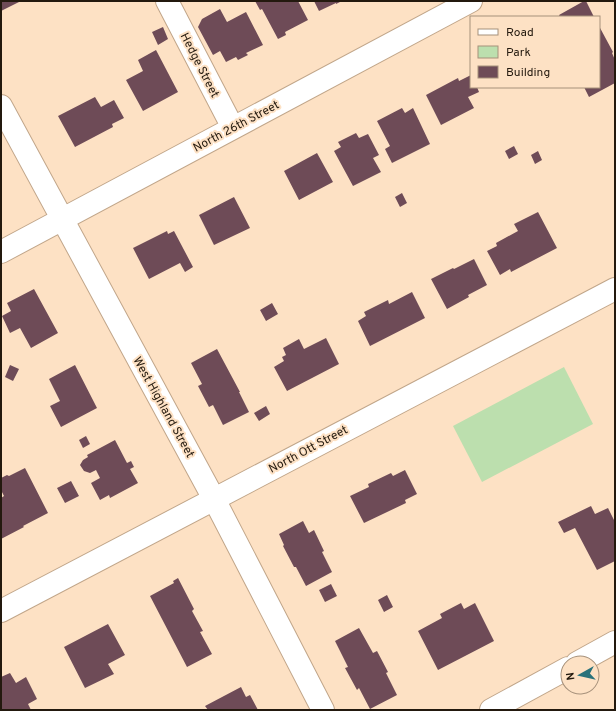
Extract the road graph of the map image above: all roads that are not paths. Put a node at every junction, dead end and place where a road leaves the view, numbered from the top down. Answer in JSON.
{"nodes":[{"id":1,"x":167,"y":1,"type":"edge"},
{"id":2,"x":471,"y":1,"type":"edge"},
{"id":3,"x":448,"y":6,"type":"edge"},
{"id":4,"x":1,"y":106,"type":"edge"},
{"id":5,"x":233,"y":128,"type":"junction"},
{"id":6,"x":62,"y":219,"type":"junction"},
{"id":7,"x":1,"y":252,"type":"edge"},
{"id":8,"x":615,"y":288,"type":"edge"},
{"id":9,"x":214,"y":499,"type":"junction"},
{"id":10,"x":1,"y":611,"type":"edge"},
{"id":11,"x":615,"y":642,"type":"edge"},
{"id":12,"x":591,"y":655,"type":"edge"},
{"id":13,"x":560,"y":672,"type":"edge"},
{"id":14,"x":322,"y":710,"type":"edge"},
{"id":15,"x":491,"y":710,"type":"edge"}],
"edges":[{"from":1,"to":5,"type":"street","name":"Hedge Street"},
{"from":2,"to":3,"type":"street","name":"North 26th Street"},
{"from":3,"to":5,"type":"street","name":"North 26th Street"},
{"from":4,"to":6,"type":"street","name":"West Highland Street"},
{"from":5,"to":6,"type":"street","name":"North 26th Street"},
{"from":6,"to":7,"type":"street","name":"North 26th Street"},
{"from":6,"to":9,"type":"street","name":"West Highland Street"},
{"from":8,"to":9,"type":"street","name":"North Ott Street"},
{"from":9,"to":10,"type":"street","name":"North Ott Street"},
{"from":9,"to":14,"type":"street","name":"West Highland Street"},
{"from":11,"to":12,"type":"street"},
{"from":13,"to":15,"type":"street"}]}
